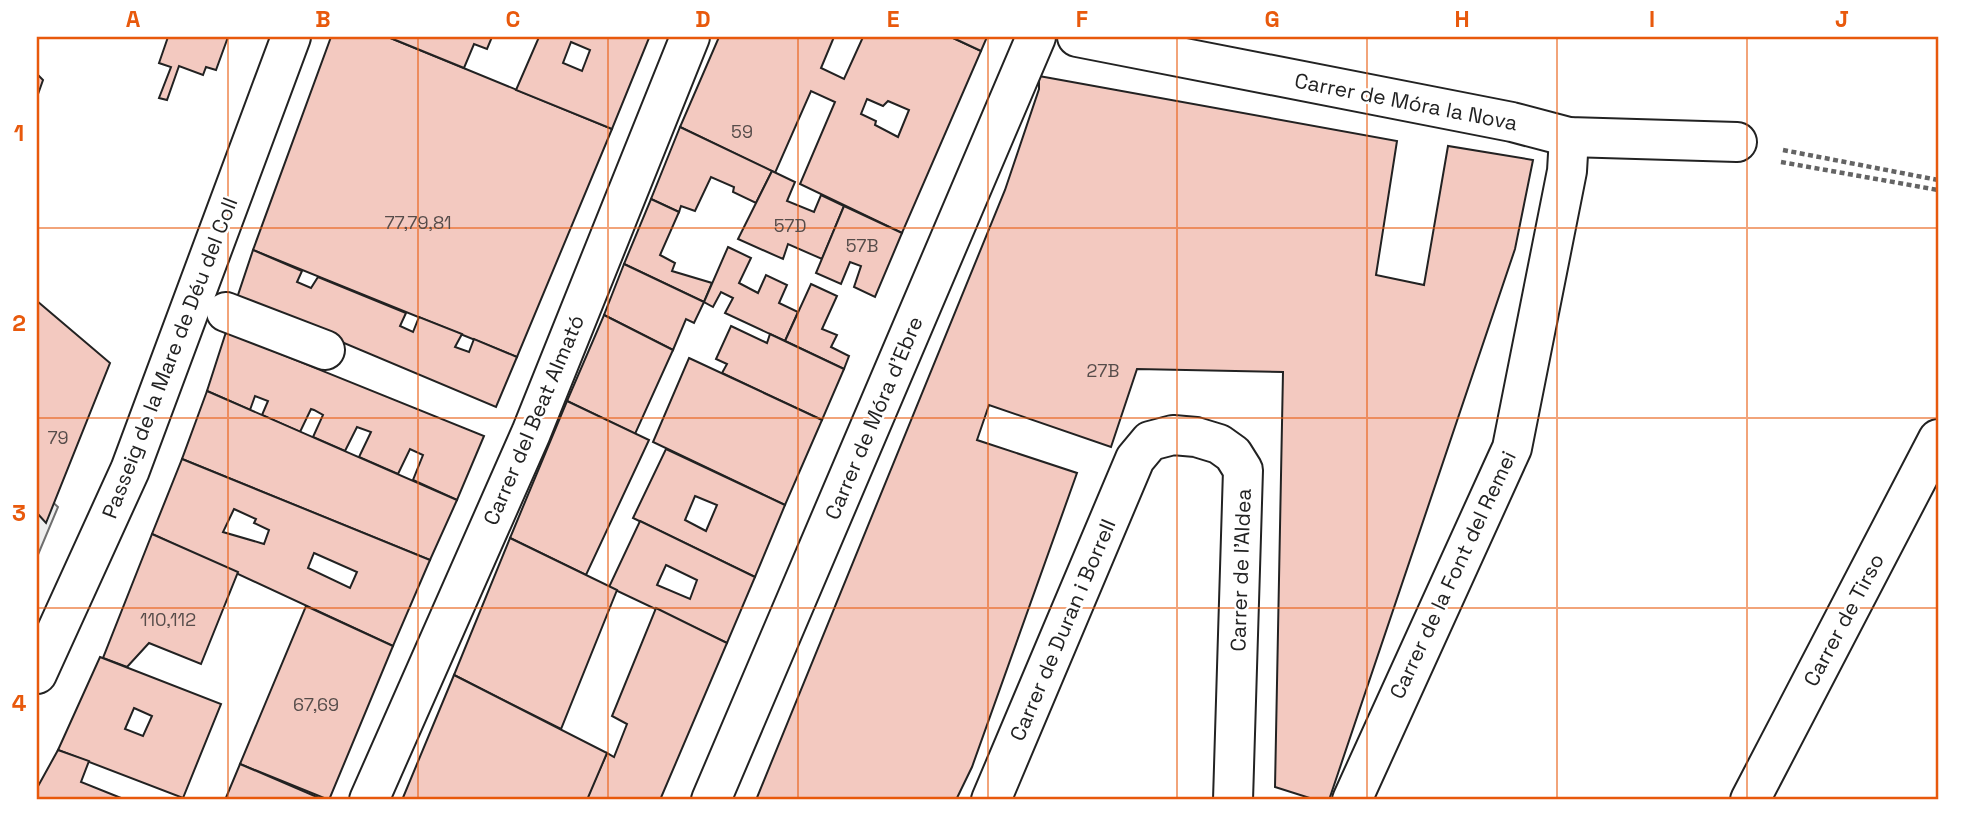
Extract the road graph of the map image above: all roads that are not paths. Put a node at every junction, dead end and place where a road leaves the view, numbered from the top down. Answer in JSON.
{"nodes":[{"id":1,"x":291,"y":37,"type":"edge"},
{"id":2,"x":690,"y":37,"type":"edge"},
{"id":3,"x":1036,"y":37,"type":"edge"},
{"id":4,"x":1077,"y":37,"type":"edge"},
{"id":5,"x":1569,"y":137,"type":"junction"},
{"id":6,"x":1737,"y":142,"type":"road end"},
{"id":7,"x":226,"y":312,"type":"dead end"},
{"id":8,"x":325,"y":351,"type":"dead end"},
{"id":9,"x":1938,"y":439,"type":"edge"},
{"id":10,"x":1135,"y":459,"type":"joint"},
{"id":11,"x":37,"y":674,"type":"edge"},
{"id":12,"x":369,"y":800,"type":"edge"},
{"id":13,"x":711,"y":800,"type":"edge"},
{"id":14,"x":991,"y":800,"type":"edge"},
{"id":15,"x":1233,"y":800,"type":"edge"},
{"id":16,"x":1352,"y":800,"type":"edge"},
{"id":17,"x":1750,"y":800,"type":"edge"}],
"edges":[{"from":1,"to":11,"type":"street","name":"Passeig de la Mare de Déu del Coll"},
{"from":2,"to":12,"type":"street","name":"Carrer del Beat Almató"},
{"from":3,"to":13,"type":"street","name":"Carrer de Móra d'Ebre"},
{"from":4,"to":5,"type":"street","name":"Carrer de Móra la Nova"},
{"from":5,"to":6,"type":"street","name":"Carrer de Móra la Nova"},
{"from":5,"to":16,"type":"street","name":"Carrer de la Font del Remei"},
{"from":7,"to":8,"type":"street"},
{"from":9,"to":17,"type":"street","name":"Carrer de Tirso"},
{"from":10,"to":14,"type":"street","name":"Carrer de Duran i Borrell"},
{"from":10,"to":15,"type":"street","name":"Carrer de l'Aldea"}]}
